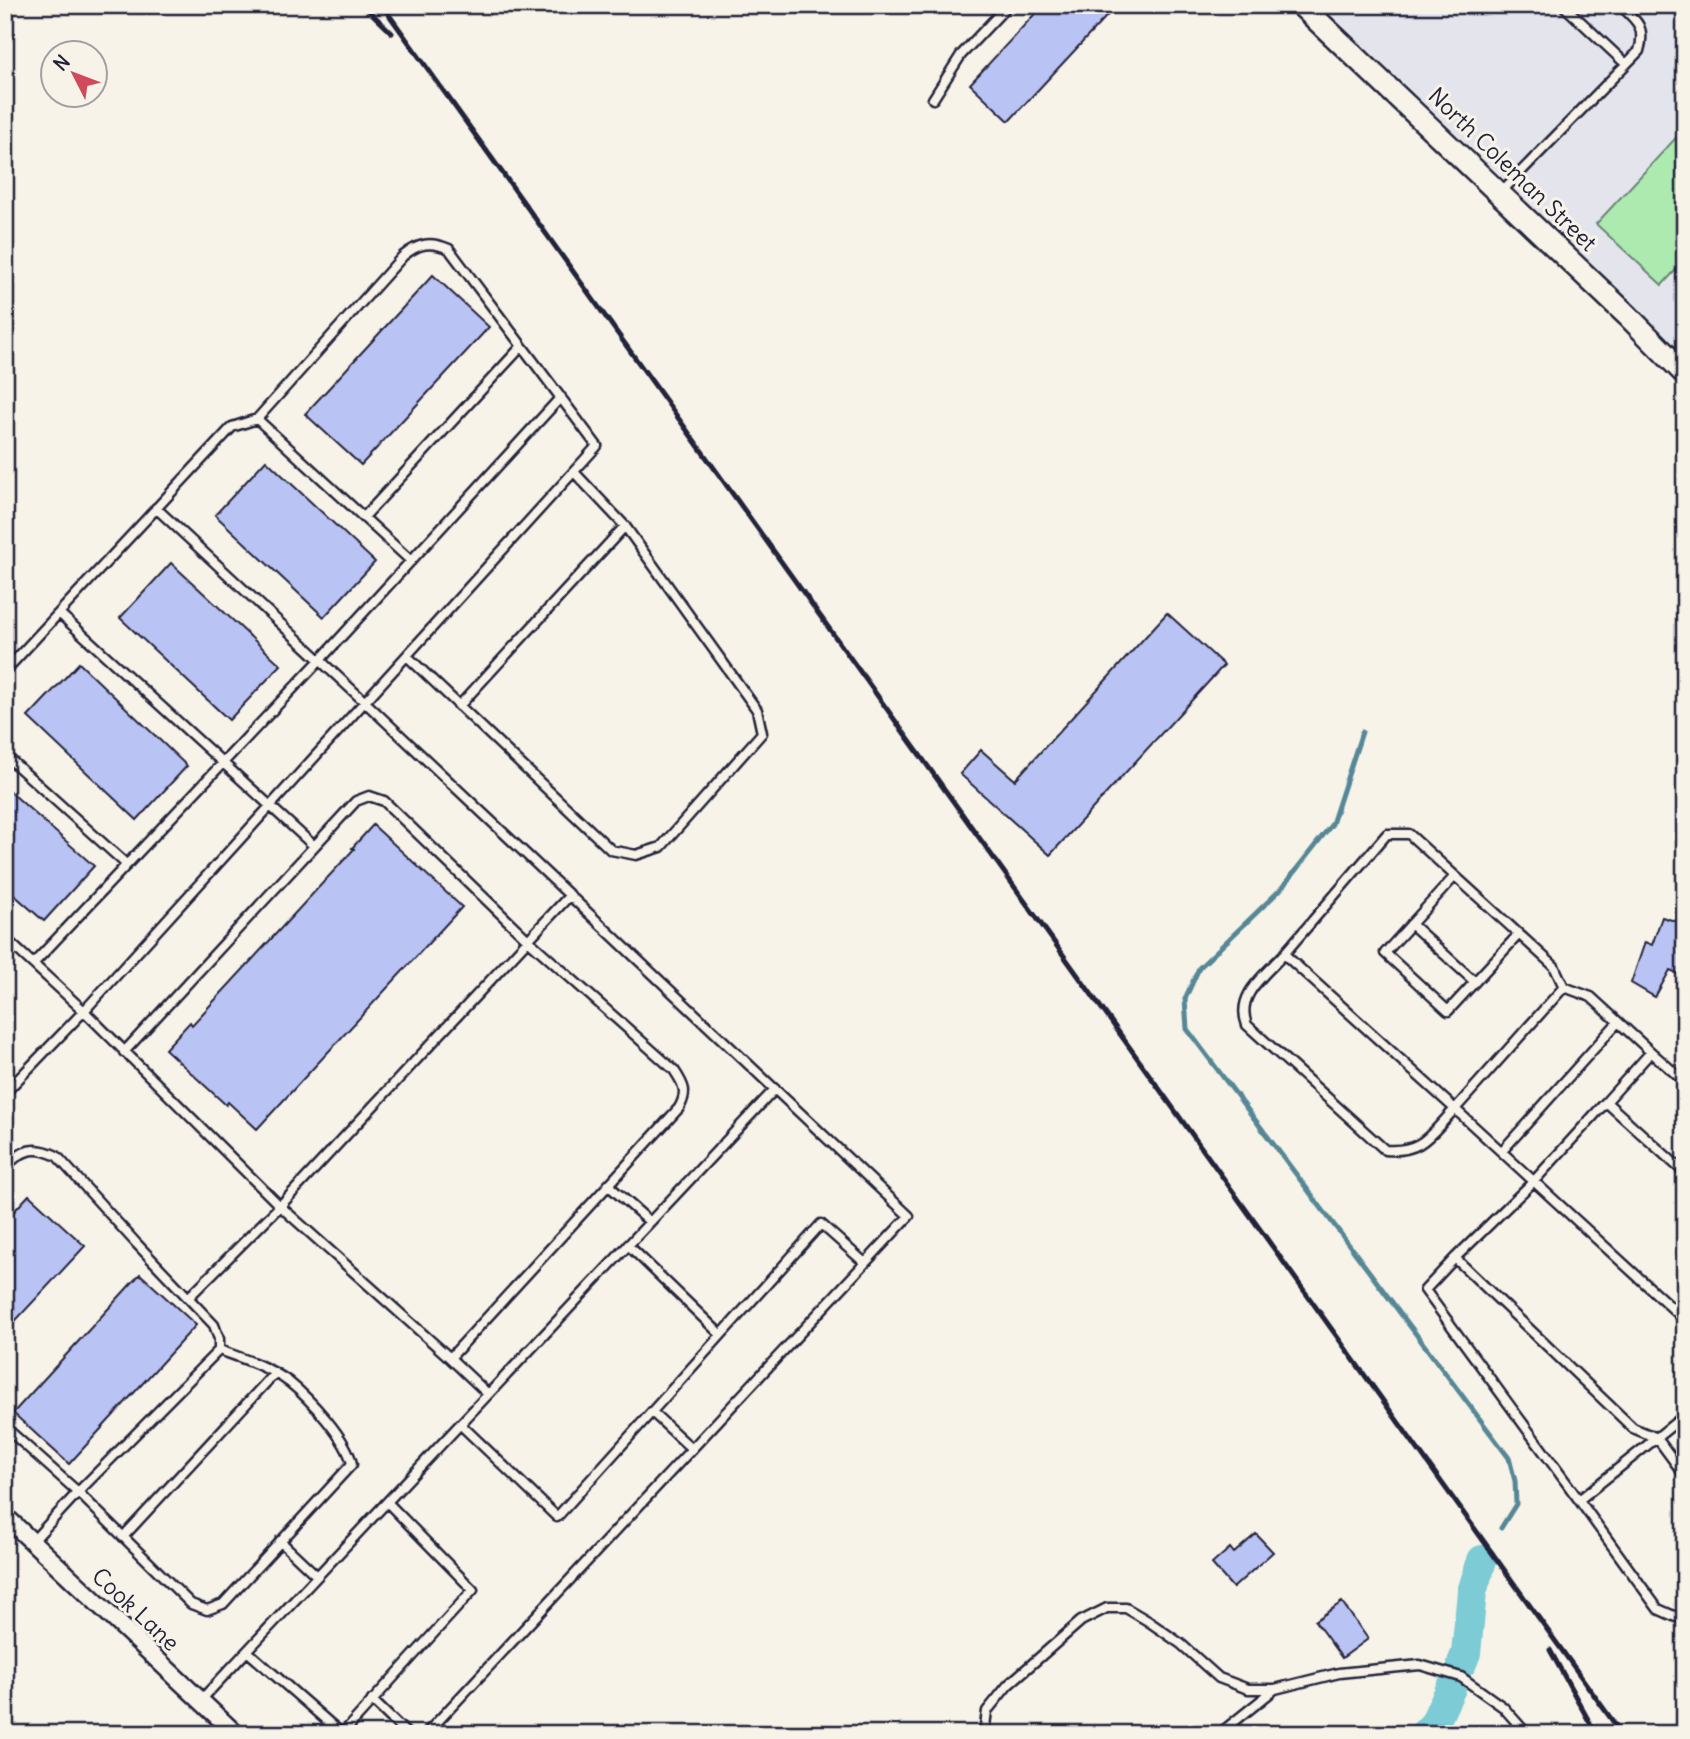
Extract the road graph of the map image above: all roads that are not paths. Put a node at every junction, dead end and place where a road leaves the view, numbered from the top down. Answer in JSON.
{"nodes":[{"id":1,"x":1008,"y":5,"type":"edge"},
{"id":2,"x":1301,"y":5,"type":"edge"},
{"id":3,"x":1563,"y":5,"type":"edge"},
{"id":4,"x":1620,"y":5,"type":"edge"},
{"id":5,"x":1626,"y":64,"type":"junction"},
{"id":6,"x":933,"y":99,"type":"dead end"},
{"id":7,"x":1500,"y":194,"type":"junction"},
{"id":8,"x":522,"y":346,"type":"junction"},
{"id":9,"x":1685,"y":374,"type":"edge"},
{"id":10,"x":561,"y":397,"type":"junction"},
{"id":11,"x":257,"y":419,"type":"junction"},
{"id":12,"x":573,"y":472,"type":"junction"},
{"id":13,"x":156,"y":508,"type":"junction"},
{"id":14,"x":364,"y":517,"type":"junction"},
{"id":15,"x":625,"y":526,"type":"junction"},
{"id":16,"x":411,"y":561,"type":"junction"},
{"id":17,"x":59,"y":613,"type":"junction"},
{"id":18,"x":407,"y":656,"type":"junction"},
{"id":19,"x":320,"y":660,"type":"junction"},
{"id":20,"x":5,"y":671,"type":"edge"},
{"id":21,"x":365,"y":702,"type":"junction"},
{"id":22,"x":459,"y":706,"type":"junction"},
{"id":23,"x":5,"y":755,"type":"edge"},
{"id":24,"x":221,"y":762,"type":"junction"},
{"id":25,"x":270,"y":807,"type":"junction"},
{"id":26,"x":314,"y":846,"type":"junction"},
{"id":27,"x":126,"y":864,"type":"junction"},
{"id":28,"x":1455,"y":876,"type":"junction"},
{"id":29,"x":570,"y":895,"type":"junction"},
{"id":30,"x":1412,"y":924,"type":"junction"},
{"id":31,"x":1519,"y":934,"type":"junction"},
{"id":32,"x":5,"y":938,"type":"edge"},
{"id":33,"x":528,"y":940,"type":"junction"},
{"id":34,"x":1284,"y":954,"type":"junction"},
{"id":35,"x":33,"y":964,"type":"junction"},
{"id":36,"x":1475,"y":982,"type":"junction"},
{"id":37,"x":1564,"y":986,"type":"junction"},
{"id":38,"x":84,"y":1011,"type":"junction"},
{"id":39,"x":1618,"y":1022,"type":"junction"},
{"id":40,"x":124,"y":1052,"type":"junction"},
{"id":41,"x":1651,"y":1052,"type":"junction"},
{"id":42,"x":1685,"y":1082,"type":"edge"},
{"id":43,"x":775,"y":1089,"type":"junction"},
{"id":44,"x":5,"y":1093,"type":"edge"},
{"id":45,"x":1606,"y":1102,"type":"junction"},
{"id":46,"x":1455,"y":1109,"type":"junction"},
{"id":47,"x":1502,"y":1151,"type":"junction"},
{"id":48,"x":5,"y":1167,"type":"edge"},
{"id":49,"x":1685,"y":1173,"type":"edge"},
{"id":50,"x":1534,"y":1181,"type":"junction"},
{"id":51,"x":608,"y":1185,"type":"junction"},
{"id":52,"x":279,"y":1206,"type":"junction"},
{"id":53,"x":650,"y":1222,"type":"junction"},
{"id":54,"x":628,"y":1245,"type":"junction"},
{"id":55,"x":1455,"y":1258,"type":"junction"},
{"id":56,"x":865,"y":1263,"type":"junction"},
{"id":57,"x":189,"y":1297,"type":"junction"},
{"id":58,"x":1685,"y":1320,"type":"edge"},
{"id":59,"x":721,"y":1335,"type":"junction"},
{"id":60,"x":219,"y":1350,"type":"junction"},
{"id":61,"x":450,"y":1358,"type":"junction"},
{"id":62,"x":274,"y":1374,"type":"junction"},
{"id":63,"x":488,"y":1394,"type":"junction"},
{"id":64,"x":652,"y":1412,"type":"junction"},
{"id":65,"x":1685,"y":1415,"type":"edge"},
{"id":66,"x":460,"y":1424,"type":"junction"},
{"id":67,"x":5,"y":1427,"type":"edge"},
{"id":68,"x":1657,"y":1438,"type":"junction"},
{"id":69,"x":692,"y":1448,"type":"junction"},
{"id":70,"x":1685,"y":1476,"type":"edge"},
{"id":71,"x":78,"y":1492,"type":"junction"},
{"id":72,"x":1579,"y":1500,"type":"junction"},
{"id":73,"x":387,"y":1502,"type":"junction"},
{"id":74,"x":5,"y":1516,"type":"edge"},
{"id":75,"x":123,"y":1537,"type":"junction"},
{"id":76,"x":280,"y":1541,"type":"junction"},
{"id":77,"x":32,"y":1542,"type":"junction"},
{"id":78,"x":317,"y":1576,"type":"junction"},
{"id":79,"x":1685,"y":1617,"type":"edge"},
{"id":80,"x":247,"y":1651,"type":"junction"},
{"id":81,"x":1275,"y":1689,"type":"junction"},
{"id":82,"x":201,"y":1700,"type":"junction"},
{"id":83,"x":372,"y":1700,"type":"junction"},
{"id":84,"x":236,"y":1734,"type":"edge"},
{"id":85,"x":407,"y":1734,"type":"edge"},
{"id":86,"x":426,"y":1734,"type":"edge"},
{"id":87,"x":984,"y":1734,"type":"edge"},
{"id":88,"x":1219,"y":1734,"type":"edge"},
{"id":89,"x":1527,"y":1734,"type":"edge"}],
"edges":[{"from":1,"to":6,"type":"lane"},
{"from":2,"to":7,"type":"street","name":"North Coleman Street"},
{"from":3,"to":5,"type":"lane"},
{"from":4,"to":5,"type":"lane"},
{"from":5,"to":7,"type":"lane"},
{"from":7,"to":9,"type":"street","name":"North Coleman Street"},
{"from":8,"to":10,"type":"lane"},
{"from":8,"to":11,"type":"lane"},
{"from":8,"to":14,"type":"lane"},
{"from":10,"to":12,"type":"lane"},
{"from":10,"to":16,"type":"lane"},
{"from":11,"to":13,"type":"lane"},
{"from":11,"to":14,"type":"lane"},
{"from":12,"to":15,"type":"lane"},
{"from":12,"to":18,"type":"lane"},
{"from":13,"to":17,"type":"lane"},
{"from":13,"to":19,"type":"lane"},
{"from":14,"to":16,"type":"lane"},
{"from":15,"to":22,"type":"lane"},
{"from":15,"to":22,"type":"lane"},
{"from":16,"to":19,"type":"lane"},
{"from":17,"to":20,"type":"lane"},
{"from":17,"to":24,"type":"lane"},
{"from":18,"to":21,"type":"lane"},
{"from":18,"to":22,"type":"lane"},
{"from":19,"to":21,"type":"lane"},
{"from":19,"to":24,"type":"lane"},
{"from":21,"to":25,"type":"lane"},
{"from":21,"to":29,"type":"lane"},
{"from":23,"to":27,"type":"lane"},
{"from":24,"to":25,"type":"lane"},
{"from":24,"to":27,"type":"lane"},
{"from":25,"to":26,"type":"lane"},
{"from":25,"to":38,"type":"lane"},
{"from":26,"to":33,"type":"lane"},
{"from":26,"to":40,"type":"lane"},
{"from":27,"to":35,"type":"lane"},
{"from":28,"to":30,"type":"lane"},
{"from":28,"to":31,"type":"lane"},
{"from":28,"to":34,"type":"lane"},
{"from":29,"to":33,"type":"lane"},
{"from":29,"to":43,"type":"lane"},
{"from":30,"to":36,"type":"lane"},
{"from":30,"to":36,"type":"lane"},
{"from":31,"to":36,"type":"lane"},
{"from":31,"to":37,"type":"lane"},
{"from":32,"to":35,"type":"lane"},
{"from":33,"to":51,"type":"lane"},
{"from":33,"to":52,"type":"lane"},
{"from":34,"to":46,"type":"lane"},
{"from":34,"to":46,"type":"lane"},
{"from":35,"to":38,"type":"lane"},
{"from":37,"to":39,"type":"lane"},
{"from":37,"to":46,"type":"lane"},
{"from":38,"to":40,"type":"lane"},
{"from":38,"to":44,"type":"lane"},
{"from":39,"to":41,"type":"lane"},
{"from":39,"to":47,"type":"lane"},
{"from":40,"to":52,"type":"lane"},
{"from":41,"to":42,"type":"lane"},
{"from":41,"to":45,"type":"lane"},
{"from":43,"to":53,"type":"lane"},
{"from":43,"to":56,"type":"lane"},
{"from":45,"to":49,"type":"lane"},
{"from":45,"to":50,"type":"lane"},
{"from":46,"to":47,"type":"lane"},
{"from":47,"to":50,"type":"lane"},
{"from":48,"to":57,"type":"lane"},
{"from":50,"to":55,"type":"lane"},
{"from":50,"to":58,"type":"lane"},
{"from":51,"to":53,"type":"lane"},
{"from":51,"to":61,"type":"lane"},
{"from":52,"to":57,"type":"lane"},
{"from":52,"to":61,"type":"lane"},
{"from":53,"to":54,"type":"lane"},
{"from":54,"to":59,"type":"lane"},
{"from":54,"to":63,"type":"lane"},
{"from":55,"to":68,"type":"lane"},
{"from":55,"to":72,"type":"lane"},
{"from":56,"to":59,"type":"lane"},
{"from":56,"to":69,"type":"lane"},
{"from":57,"to":60,"type":"lane"},
{"from":59,"to":64,"type":"lane"},
{"from":60,"to":62,"type":"lane"},
{"from":60,"to":71,"type":"lane"},
{"from":61,"to":63,"type":"lane"},
{"from":62,"to":75,"type":"lane"},
{"from":62,"to":76,"type":"lane"},
{"from":63,"to":66,"type":"lane"},
{"from":64,"to":66,"type":"lane"},
{"from":64,"to":69,"type":"lane"},
{"from":65,"to":68,"type":"lane"},
{"from":66,"to":73,"type":"lane"},
{"from":67,"to":71,"type":"lane"},
{"from":68,"to":70,"type":"lane"},
{"from":68,"to":72,"type":"lane"},
{"from":69,"to":86,"type":"lane"},
{"from":71,"to":75,"type":"lane"},
{"from":71,"to":77,"type":"lane"},
{"from":72,"to":79,"type":"lane"},
{"from":73,"to":78,"type":"lane"},
{"from":73,"to":83,"type":"lane"},
{"from":74,"to":77,"type":"street","name":"Cook Lane"},
{"from":75,"to":76,"type":"lane"},
{"from":76,"to":78,"type":"lane"},
{"from":77,"to":82,"type":"street","name":"Cook Lane"},
{"from":78,"to":80,"type":"lane"},
{"from":80,"to":82,"type":"lane"},
{"from":80,"to":83,"type":"lane"},
{"from":81,"to":87,"type":"lane"},
{"from":81,"to":88,"type":"lane"},
{"from":81,"to":89,"type":"lane"},
{"from":82,"to":84,"type":"street","name":"Cook Lane"},
{"from":83,"to":85,"type":"lane"}]}
